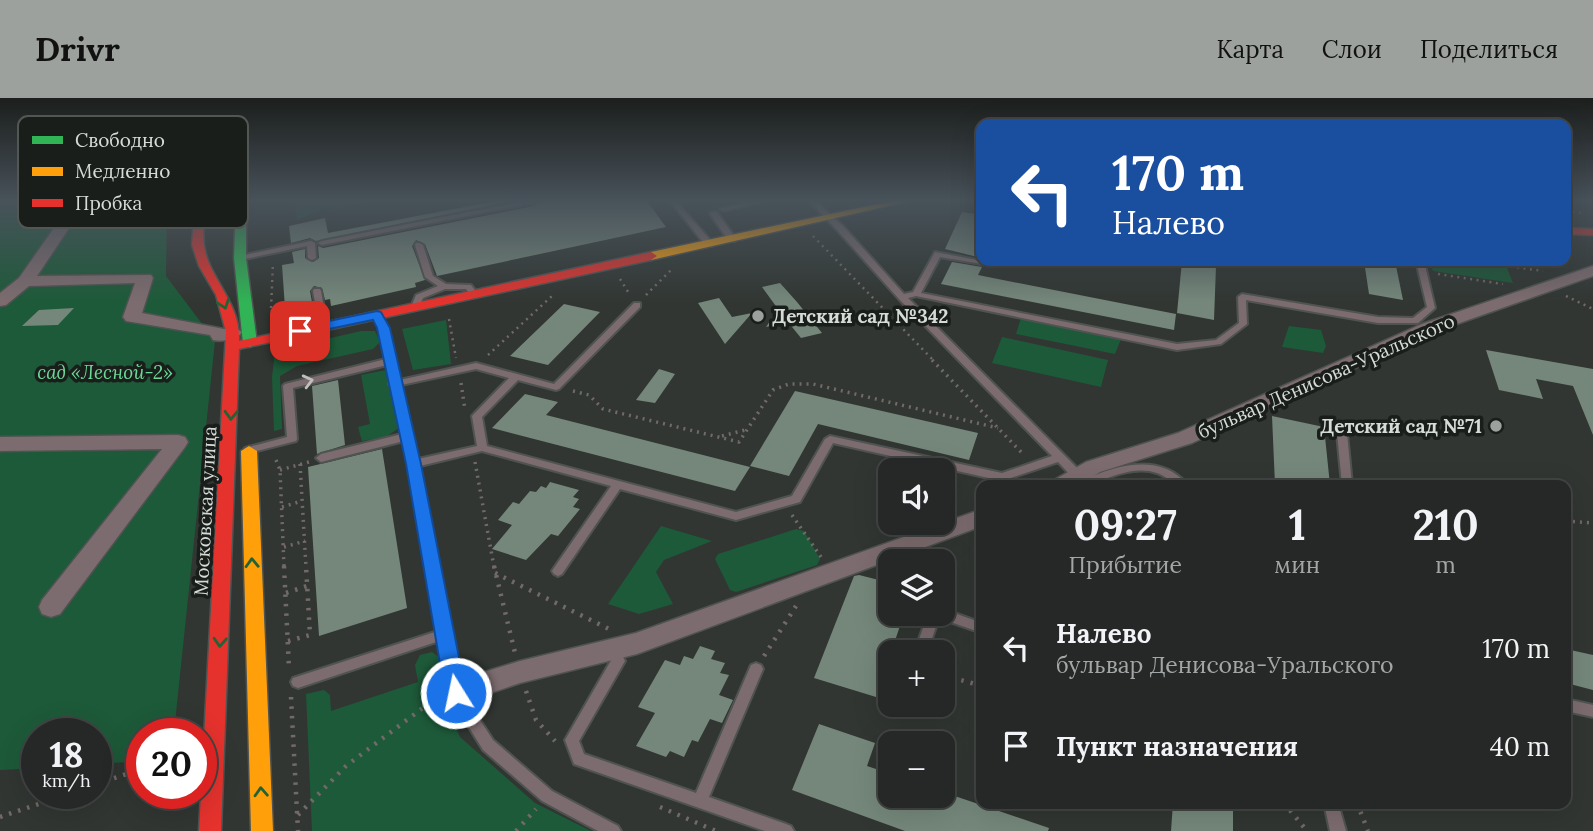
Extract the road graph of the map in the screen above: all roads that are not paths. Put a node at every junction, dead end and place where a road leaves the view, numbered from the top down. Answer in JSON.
{"nodes":[{"id":1,"x":56,"y":235,"type":"edge"},
{"id":2,"x":198,"y":235,"type":"edge"},
{"id":3,"x":240,"y":235,"type":"edge"},
{"id":4,"x":361,"y":235,"type":"edge"},
{"id":5,"x":702,"y":235,"type":"edge"},
{"id":6,"x":729,"y":235,"type":"edge"},
{"id":7,"x":749,"y":235,"type":"edge"},
{"id":8,"x":846,"y":235,"type":"edge"},
{"id":9,"x":732,"y":239,"type":"junction"},
{"id":10,"x":322,"y":243,"type":"dead end"},
{"id":11,"x":419,"y":244,"type":"dead end"},
{"id":12,"x":709,"y":244,"type":"junction"},
{"id":13,"x":240,"y":258,"type":"junction"},
{"id":14,"x":312,"y":258,"type":"dead end"},
{"id":15,"x":976,"y":261,"type":"edge"},
{"id":16,"x":1421,"y":266,"type":"edge"},
{"id":17,"x":1585,"y":274,"type":"edge"},
{"id":18,"x":25,"y":281,"type":"junction"},
{"id":19,"x":444,"y":286,"type":"junction"},
{"id":20,"x":317,"y":291,"type":"dead end"},
{"id":21,"x":474,"y":294,"type":"junction"},
{"id":22,"x":916,"y":294,"type":"junction"},
{"id":23,"x":902,"y":297,"type":"junction"},
{"id":24,"x":0,"y":301,"type":"edge"},
{"id":25,"x":637,"y":305,"type":"road end"},
{"id":26,"x":415,"y":307,"type":"junction"},
{"id":27,"x":377,"y":315,"type":"junction"},
{"id":28,"x":323,"y":326,"type":"junction"},
{"id":29,"x":233,"y":339,"type":"junction"},
{"id":30,"x":250,"y":349,"type":"junction"},
{"id":31,"x":390,"y":361,"type":"junction"},
{"id":32,"x":516,"y":376,"type":"junction"},
{"id":33,"x":394,"y":384,"type":"junction"},
{"id":34,"x":1342,"y":433,"type":"dead end"},
{"id":35,"x":405,"y":437,"type":"junction"},
{"id":36,"x":249,"y":443,"type":"joint"},
{"id":37,"x":0,"y":444,"type":"edge"},
{"id":38,"x":477,"y":449,"type":"junction"},
{"id":39,"x":1060,"y":457,"type":"junction"},
{"id":40,"x":321,"y":458,"type":"road end"},
{"id":41,"x":414,"y":464,"type":"junction"},
{"id":42,"x":1078,"y":480,"type":"edge"},
{"id":43,"x":1082,"y":480,"type":"edge"},
{"id":44,"x":1086,"y":480,"type":"edge"},
{"id":45,"x":1178,"y":480,"type":"edge"},
{"id":46,"x":1347,"y":480,"type":"edge"},
{"id":47,"x":618,"y":484,"type":"junction"},
{"id":48,"x":976,"y":519,"type":"edge"},
{"id":49,"x":558,"y":570,"type":"dead end"},
{"id":50,"x":51,"y":607,"type":"dead end"},
{"id":51,"x":955,"y":618,"type":"edge"},
{"id":52,"x":976,"y":626,"type":"edge"},
{"id":53,"x":445,"y":634,"type":"junction"},
{"id":54,"x":618,"y":661,"type":"dead end"},
{"id":55,"x":756,"y":669,"type":"road end"},
{"id":56,"x":294,"y":682,"type":"road end"},
{"id":57,"x":456,"y":693,"type":"junction"},
{"id":58,"x":1571,"y":706,"type":"edge"},
{"id":59,"x":1593,"y":712,"type":"edge"},
{"id":60,"x":700,"y":801,"type":"junction"},
{"id":61,"x":1332,"y":809,"type":"edge"},
{"id":62,"x":210,"y":831,"type":"edge"},
{"id":63,"x":262,"y":831,"type":"edge"},
{"id":64,"x":613,"y":831,"type":"edge"},
{"id":65,"x":786,"y":831,"type":"edge"},
{"id":66,"x":1338,"y":831,"type":"edge"}],
"edges":[{"from":1,"to":18,"type":"street"},
{"from":2,"to":29,"type":"main road","name":"Московская улица","one_way":true},
{"from":3,"to":13,"type":"main road"},
{"from":4,"to":10,"type":"lane"},
{"from":5,"to":12,"type":"lane"},
{"from":6,"to":9,"type":"lane"},
{"from":7,"to":9,"type":"main road"},
{"from":8,"to":23,"type":"lane"},
{"from":9,"to":12,"type":"main road"},
{"from":11,"to":19,"type":"lane"},
{"from":12,"to":21,"type":"main road"},
{"from":13,"to":14,"type":"lane"},
{"from":13,"to":30,"type":"main road"},
{"from":15,"to":22,"type":"lane"},
{"from":16,"to":22,"type":"lane"},
{"from":17,"to":43,"type":"street","name":"бульвар Денисова-Уральского"},
{"from":18,"to":24,"type":"street"},
{"from":18,"to":29,"type":"street"},
{"from":19,"to":21,"type":"lane"},
{"from":19,"to":26,"type":"lane"},
{"from":20,"to":28,"type":"lane"},
{"from":21,"to":26,"type":"main road"},
{"from":22,"to":23,"type":"lane"},
{"from":23,"to":39,"type":"lane"},
{"from":25,"to":32,"type":"lane"},
{"from":26,"to":27,"type":"main road"},
{"from":27,"to":28,"type":"main road"},
{"from":27,"to":31,"type":"lane"},
{"from":28,"to":30,"type":"main road"},
{"from":29,"to":30,"type":"main road"},
{"from":29,"to":62,"type":"main road","name":"Московская улица","one_way":true},
{"from":31,"to":33,"type":"lane"},
{"from":36,"to":31,"type":"lane","one_way":true},
{"from":32,"to":33,"type":"lane"},
{"from":32,"to":38,"type":"lane"},
{"from":33,"to":35,"type":"lane"},
{"from":34,"to":46,"type":"lane"},
{"from":35,"to":40,"type":"lane"},
{"from":35,"to":41,"type":"lane"},
{"from":63,"to":36,"type":"main road","one_way":true},
{"from":37,"to":50,"type":"street"},
{"from":38,"to":41,"type":"lane"},
{"from":38,"to":47,"type":"lane"},
{"from":39,"to":42,"type":"lane"},
{"from":39,"to":47,"type":"lane"},
{"from":41,"to":53,"type":"lane"},
{"from":44,"to":45,"type":"lane"},
{"from":47,"to":49,"type":"lane"},
{"from":48,"to":57,"type":"street"},
{"from":51,"to":52,"type":"lane"},
{"from":53,"to":56,"type":"lane"},
{"from":53,"to":57,"type":"lane"},
{"from":54,"to":60,"type":"lane"},
{"from":55,"to":60,"type":"lane"},
{"from":57,"to":64,"type":"lane"},
{"from":58,"to":59,"type":"lane"},
{"from":60,"to":65,"type":"lane"},
{"from":61,"to":66,"type":"lane"}]}
